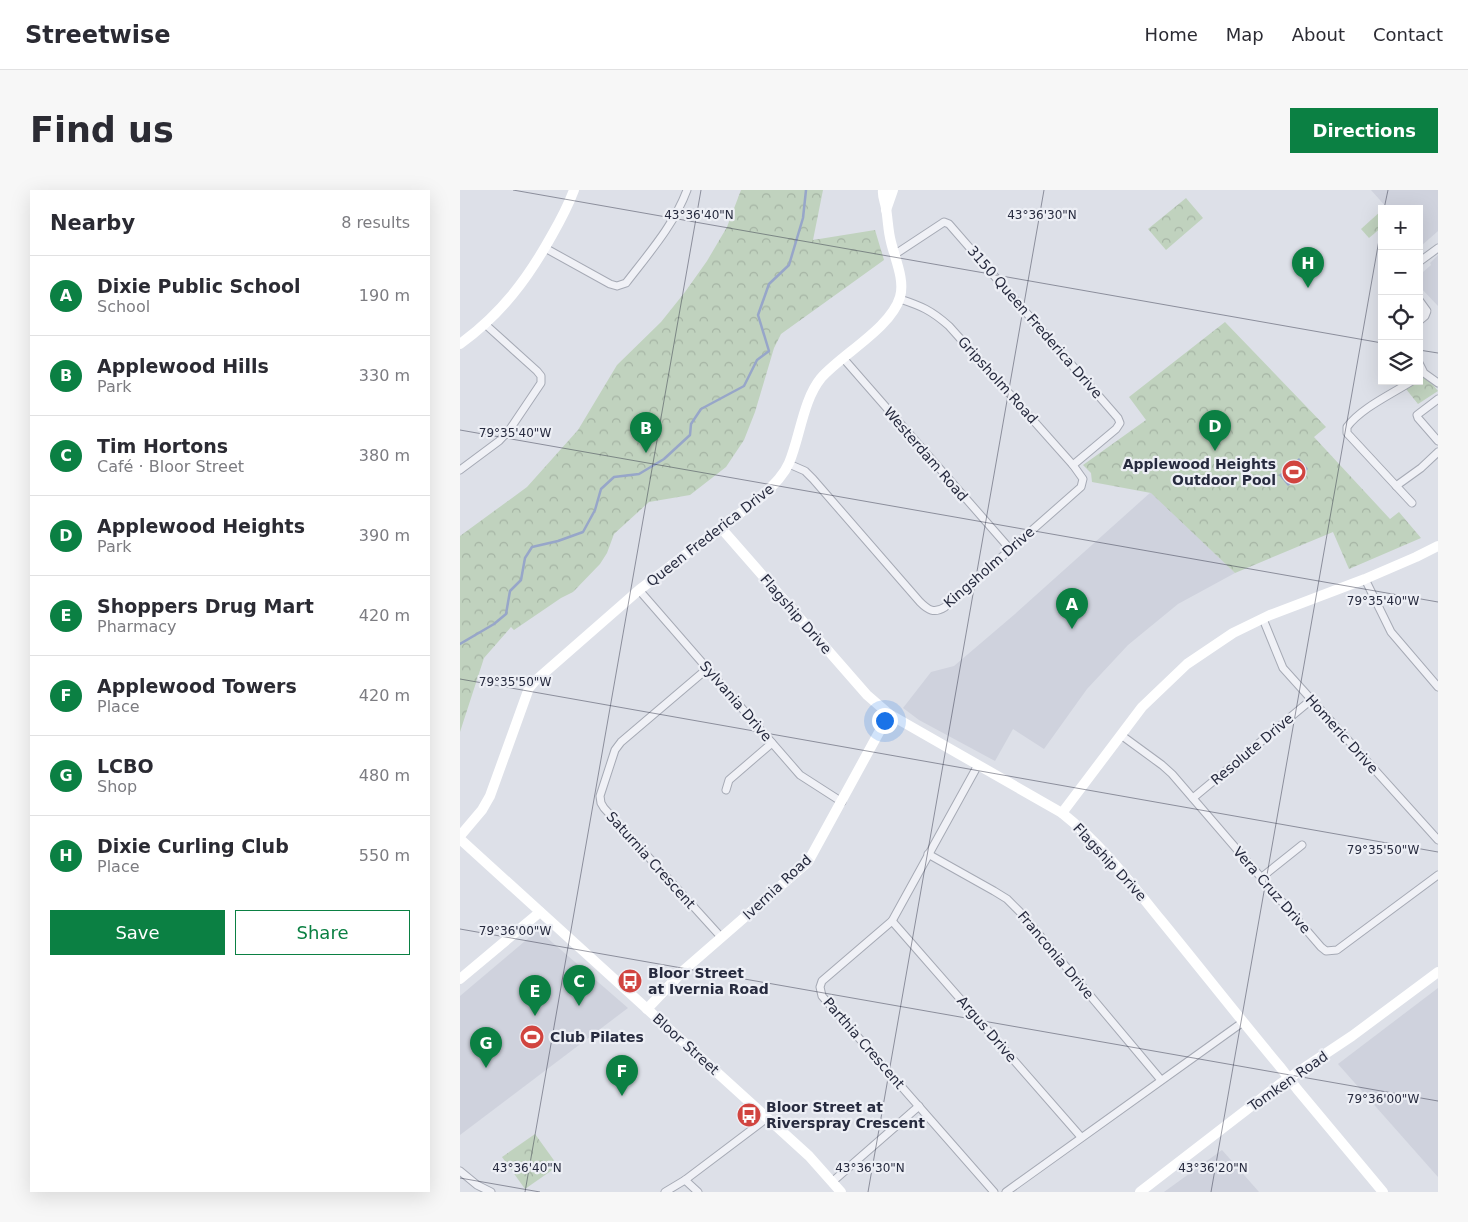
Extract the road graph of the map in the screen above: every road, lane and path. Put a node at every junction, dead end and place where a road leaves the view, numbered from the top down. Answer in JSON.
{"nodes":[{"id":1,"x":574,"y":190,"type":"edge"},
{"id":2,"x":687,"y":190,"type":"edge"},
{"id":3,"x":883,"y":190,"type":"edge"},
{"id":4,"x":893,"y":190,"type":"edge"},
{"id":5,"x":886,"y":210,"type":"junction"},
{"id":6,"x":545,"y":248,"type":"junction"},
{"id":7,"x":1438,"y":248,"type":"edge"},
{"id":8,"x":894,"y":255,"type":"junction"},
{"id":9,"x":1423,"y":259,"type":"edge"},
{"id":10,"x":900,"y":298,"type":"junction"},
{"id":11,"x":1423,"y":306,"type":"edge"},
{"id":12,"x":1423,"y":318,"type":"edge"},
{"id":13,"x":486,"y":325,"type":"junction"},
{"id":14,"x":460,"y":344,"type":"edge"},
{"id":15,"x":843,"y":358,"type":"junction"},
{"id":16,"x":1423,"y":376,"type":"edge"},
{"id":17,"x":1438,"y":384,"type":"edge"},
{"id":18,"x":1406,"y":385,"type":"edge"},
{"id":19,"x":1438,"y":399,"type":"edge"},
{"id":20,"x":1438,"y":441,"type":"edge"},
{"id":21,"x":1438,"y":452,"type":"edge"},
{"id":22,"x":789,"y":464,"type":"junction"},
{"id":23,"x":1073,"y":465,"type":"junction"},
{"id":24,"x":460,"y":470,"type":"edge"},
{"id":25,"x":1083,"y":479,"type":"joint"},
{"id":26,"x":1396,"y":486,"type":"junction"},
{"id":27,"x":1412,"y":503,"type":"dead end"},
{"id":28,"x":721,"y":528,"type":"junction"},
{"id":29,"x":1438,"y":546,"type":"edge"},
{"id":30,"x":1010,"y":549,"type":"junction"},
{"id":31,"x":1365,"y":579,"type":"junction"},
{"id":32,"x":639,"y":590,"type":"junction"},
{"id":33,"x":1263,"y":619,"type":"junction"},
{"id":34,"x":708,"y":668,"type":"junction"},
{"id":35,"x":1438,"y":687,"type":"edge"},
{"id":36,"x":1311,"y":700,"type":"junction"},
{"id":37,"x":889,"y":714,"type":"junction"},
{"id":38,"x":1120,"y":735,"type":"junction"},
{"id":39,"x":772,"y":743,"type":"junction"},
{"id":40,"x":978,"y":765,"type":"junction"},
{"id":41,"x":726,"y":790,"type":"dead end"},
{"id":42,"x":1193,"y":798,"type":"junction"},
{"id":43,"x":842,"y":802,"type":"junction"},
{"id":44,"x":1062,"y":813,"type":"junction"},
{"id":45,"x":460,"y":838,"type":"edge"},
{"id":46,"x":1438,"y":840,"type":"edge"},
{"id":47,"x":1302,"y":845,"type":"dead end"},
{"id":48,"x":928,"y":854,"type":"junction"},
{"id":49,"x":1438,"y":875,"type":"edge"},
{"id":50,"x":1262,"y":877,"type":"junction"},
{"id":51,"x":540,"y":912,"type":"junction"},
{"id":52,"x":892,"y":921,"type":"junction"},
{"id":53,"x":721,"y":938,"type":"junction"},
{"id":54,"x":1438,"y":972,"type":"edge"},
{"id":55,"x":460,"y":979,"type":"edge"},
{"id":56,"x":647,"y":1009,"type":"junction"},
{"id":57,"x":1243,"y":1022,"type":"junction"},
{"id":58,"x":1289,"y":1078,"type":"junction"},
{"id":59,"x":1161,"y":1080,"type":"junction"},
{"id":60,"x":919,"y":1106,"type":"junction"},
{"id":61,"x":767,"y":1118,"type":"junction"},
{"id":62,"x":1081,"y":1137,"type":"junction"},
{"id":63,"x":460,"y":1171,"type":"edge"},
{"id":64,"x":685,"y":1180,"type":"junction"},
{"id":65,"x":832,"y":1182,"type":"junction"},
{"id":66,"x":491,"y":1192,"type":"edge"},
{"id":67,"x":665,"y":1192,"type":"edge"},
{"id":68,"x":698,"y":1192,"type":"edge"},
{"id":69,"x":842,"y":1192,"type":"edge"},
{"id":70,"x":994,"y":1192,"type":"edge"},
{"id":71,"x":1006,"y":1192,"type":"edge"},
{"id":72,"x":1140,"y":1192,"type":"edge"},
{"id":73,"x":1383,"y":1192,"type":"edge"}],
"edges":[{"from":1,"to":6,"type":"street"},
{"from":2,"to":6,"type":"street"},
{"from":3,"to":5,"type":"street"},
{"from":4,"to":5,"type":"street"},
{"from":5,"to":8,"type":"street"},
{"from":6,"to":13,"type":"street"},
{"from":7,"to":9,"type":"street"},
{"from":8,"to":10,"type":"street"},
{"from":8,"to":23,"type":"street","name":"3150 Queen Frederica Drive"},
{"from":10,"to":15,"type":"street","name":"Queen Frederica Drive"},
{"from":10,"to":23,"type":"street","name":"Gripsholm Road"},
{"from":11,"to":12,"type":"street"},
{"from":13,"to":14,"type":"street"},
{"from":13,"to":24,"type":"street"},
{"from":15,"to":22,"type":"street","name":"Queen Frederica Drive"},
{"from":15,"to":30,"type":"street","name":"Westerdam Road"},
{"from":16,"to":17,"type":"street"},
{"from":18,"to":26,"type":"street"},
{"from":19,"to":20,"type":"street"},
{"from":21,"to":26,"type":"street"},
{"from":22,"to":28,"type":"street","name":"Queen Frederica Drive"},
{"from":22,"to":30,"type":"street","name":"Kingsholm Drive"},
{"from":23,"to":25,"type":"street","name":"Gripsholm Road"},
{"from":25,"to":30,"type":"street","name":"Kingsholm Drive"},
{"from":26,"to":27,"type":"street"},
{"from":28,"to":32,"type":"street","name":"Queen Frederica Drive"},
{"from":28,"to":37,"type":"street","name":"Flagship Drive"},
{"from":29,"to":31,"type":"street"},
{"from":31,"to":33,"type":"street"},
{"from":31,"to":35,"type":"street"},
{"from":32,"to":34,"type":"street","name":"Sylvania Drive"},
{"from":32,"to":45,"type":"street","name":"Queen Frederica Drive"},
{"from":33,"to":36,"type":"street","name":"Homeric Drive"},
{"from":33,"to":38,"type":"street"},
{"from":34,"to":39,"type":"street","name":"Sylvania Drive"},
{"from":34,"to":53,"type":"street","name":"Saturnia Crescent"},
{"from":36,"to":42,"type":"street","name":"Resolute Drive"},
{"from":36,"to":46,"type":"street","name":"Homeric Drive"},
{"from":37,"to":40,"type":"street","name":"Flagship Drive"},
{"from":37,"to":43,"type":"street","name":"Ivernia Road"},
{"from":38,"to":42,"type":"street","name":"Vera Cruz Drive"},
{"from":38,"to":44,"type":"street"},
{"from":39,"to":41,"type":"street"},
{"from":39,"to":43,"type":"street","name":"Sylvania Drive"},
{"from":40,"to":44,"type":"street","name":"Flagship Drive"},
{"from":40,"to":48,"type":"street","name":"Parthia Crescent"},
{"from":42,"to":50,"type":"street","name":"Vera Cruz Drive"},
{"from":43,"to":53,"type":"street","name":"Ivernia Road"},
{"from":44,"to":57,"type":"street","name":"Flagship Drive"},
{"from":45,"to":51,"type":"street","name":"Bloor Street"},
{"from":47,"to":50,"type":"street"},
{"from":48,"to":52,"type":"street","name":"Parthia Crescent"},
{"from":48,"to":59,"type":"street","name":"Franconia Drive"},
{"from":49,"to":50,"type":"street","name":"Vera Cruz Drive"},
{"from":51,"to":55,"type":"street"},
{"from":51,"to":56,"type":"street","name":"Bloor Street"},
{"from":52,"to":60,"type":"street","name":"Parthia Crescent"},
{"from":52,"to":62,"type":"street","name":"Argus Drive"},
{"from":53,"to":56,"type":"street","name":"Ivernia Road"},
{"from":54,"to":58,"type":"street","name":"Tomken Road"},
{"from":56,"to":61,"type":"street","name":"Bloor Street"},
{"from":57,"to":58,"type":"street","name":"Flagship Drive"},
{"from":57,"to":59,"type":"street"},
{"from":58,"to":72,"type":"street","name":"Tomken Road"},
{"from":58,"to":73,"type":"street","name":"Flagship Drive"},
{"from":59,"to":62,"type":"street"},
{"from":60,"to":65,"type":"street"},
{"from":60,"to":70,"type":"street","name":"Parthia Crescent"},
{"from":61,"to":64,"type":"street"},
{"from":61,"to":65,"type":"street","name":"Bloor Street"},
{"from":62,"to":71,"type":"street"},
{"from":63,"to":66,"type":"street"},
{"from":64,"to":67,"type":"street"},
{"from":64,"to":68,"type":"street"},
{"from":65,"to":69,"type":"street","name":"Bloor Street"}]}
